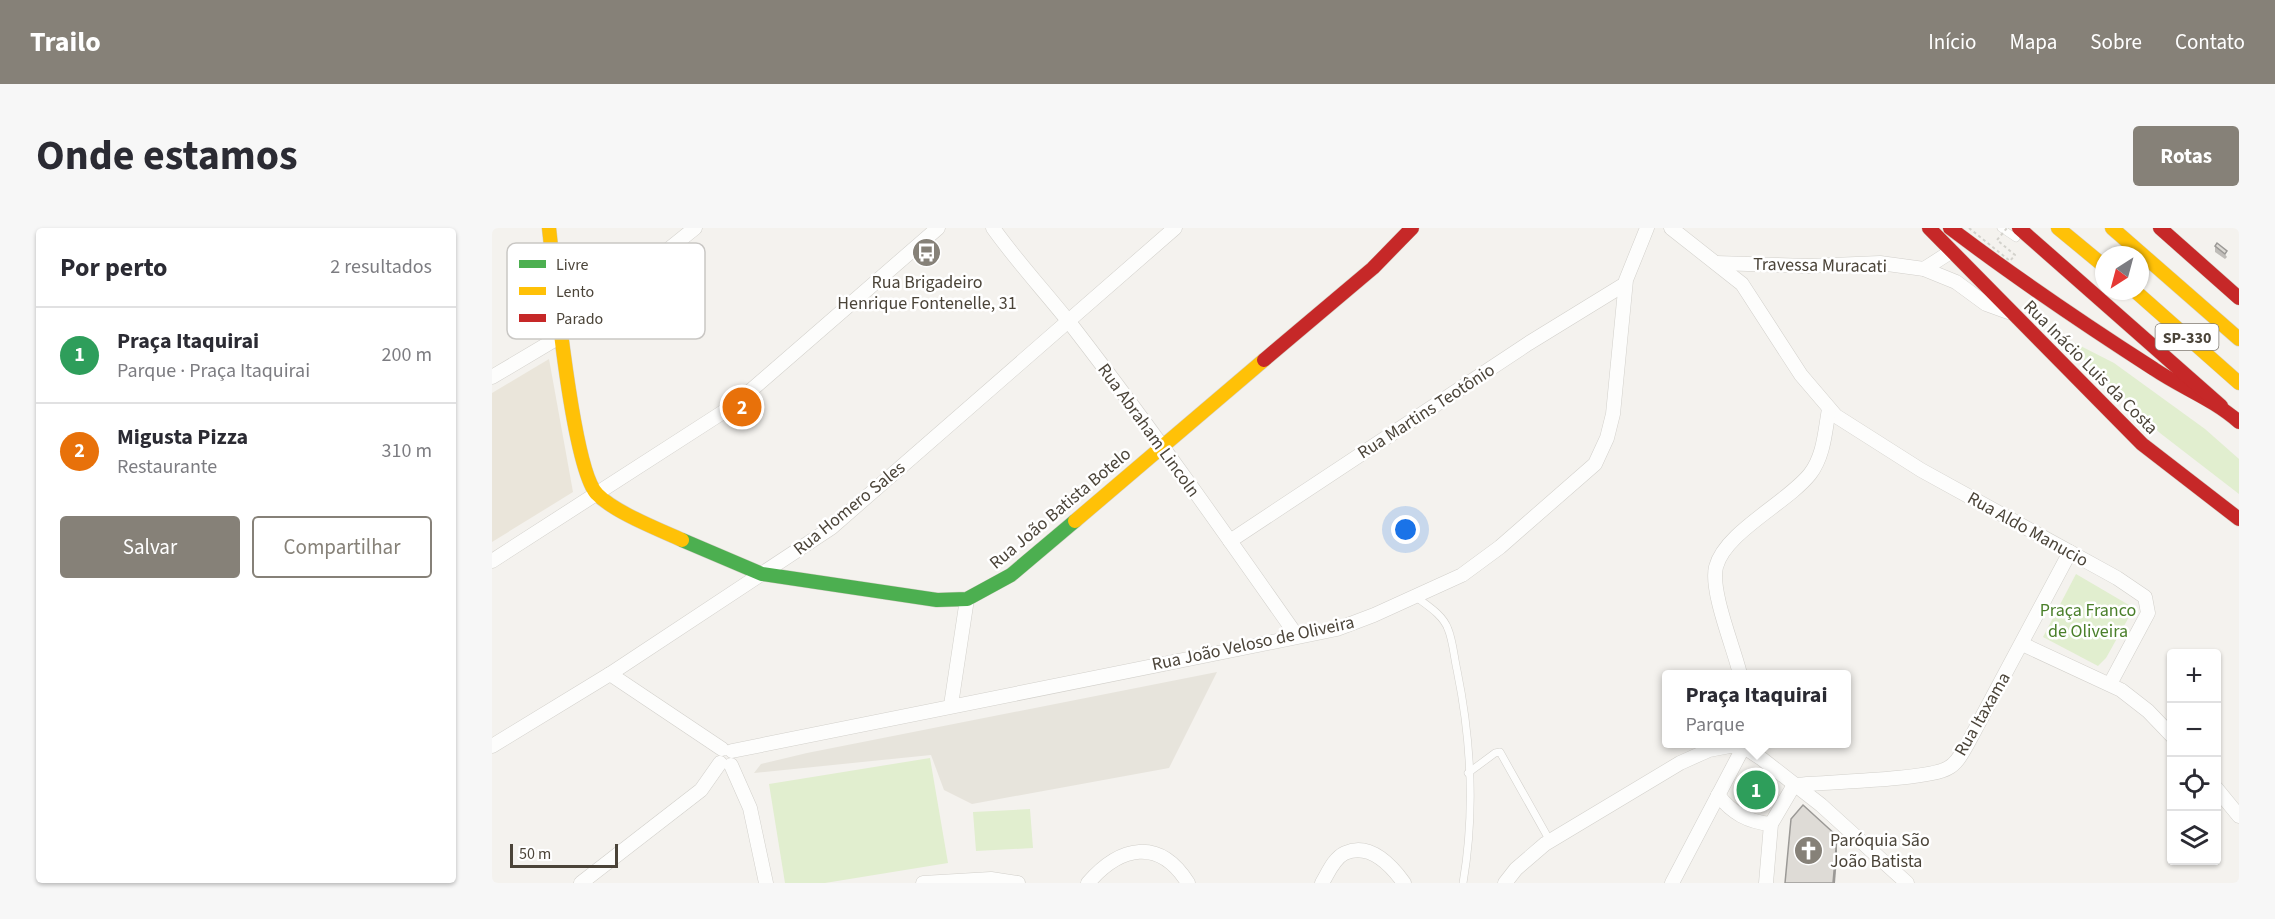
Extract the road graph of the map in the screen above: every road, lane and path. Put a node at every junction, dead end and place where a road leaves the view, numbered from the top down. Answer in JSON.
{"nodes":[{"id":1,"x":549,"y":228,"type":"edge"},
{"id":2,"x":695,"y":228,"type":"edge"},
{"id":3,"x":938,"y":228,"type":"edge"},
{"id":4,"x":993,"y":228,"type":"edge"},
{"id":5,"x":1175,"y":228,"type":"edge"},
{"id":6,"x":1412,"y":228,"type":"edge"},
{"id":7,"x":1647,"y":228,"type":"edge"},
{"id":8,"x":1671,"y":228,"type":"edge"},
{"id":9,"x":1929,"y":228,"type":"edge"},
{"id":10,"x":1950,"y":228,"type":"edge"},
{"id":11,"x":1969,"y":228,"type":"edge"},
{"id":12,"x":2001,"y":228,"type":"edge"},
{"id":13,"x":2007,"y":228,"type":"edge"},
{"id":14,"x":2019,"y":228,"type":"edge"},
{"id":15,"x":2058,"y":228,"type":"edge"},
{"id":16,"x":2112,"y":228,"type":"edge"},
{"id":17,"x":2160,"y":228,"type":"edge"},
{"id":18,"x":551,"y":243,"type":"edge"},
{"id":19,"x":676,"y":243,"type":"edge"},
{"id":20,"x":1952,"y":251,"type":"junction"},
{"id":21,"x":2046,"y":252,"type":"junction"},
{"id":22,"x":2095,"y":259,"type":"edge"},
{"id":23,"x":1716,"y":263,"type":"junction"},
{"id":24,"x":1924,"y":269,"type":"junction"},
{"id":25,"x":1625,"y":284,"type":"junction"},
{"id":26,"x":2236,"y":293,"type":"edge"},
{"id":27,"x":2145,"y":300,"type":"edge"},
{"id":28,"x":2010,"y":313,"type":"junction"},
{"id":29,"x":1068,"y":322,"type":"junction"},
{"id":30,"x":556,"y":339,"type":"edge"},
{"id":31,"x":562,"y":339,"type":"edge"},
{"id":32,"x":2239,"y":339,"type":"edge"},
{"id":33,"x":492,"y":377,"type":"edge"},
{"id":34,"x":2239,"y":383,"type":"edge"},
{"id":35,"x":2221,"y":406,"type":"junction"},
{"id":36,"x":1829,"y":409,"type":"junction"},
{"id":37,"x":2239,"y":422,"type":"edge"},
{"id":38,"x":1162,"y":446,"type":"junction"},
{"id":39,"x":596,"y":494,"type":"junction"},
{"id":40,"x":2239,"y":519,"type":"edge"},
{"id":41,"x":1230,"y":541,"type":"junction"},
{"id":42,"x":2070,"y":552,"type":"junction"},
{"id":43,"x":492,"y":561,"type":"edge"},
{"id":44,"x":762,"y":574,"type":"junction"},
{"id":45,"x":1416,"y":597,"type":"junction"},
{"id":46,"x":967,"y":599,"type":"junction"},
{"id":47,"x":1297,"y":636,"type":"junction"},
{"id":48,"x":2022,"y":644,"type":"junction"},
{"id":49,"x":1739,"y":670,"type":"edge"},
{"id":50,"x":610,"y":674,"type":"junction"},
{"id":51,"x":2110,"y":684,"type":"junction"},
{"id":52,"x":951,"y":705,"type":"junction"},
{"id":53,"x":2167,"y":731,"type":"edge"},
{"id":54,"x":492,"y":746,"type":"edge"},
{"id":55,"x":1720,"y":748,"type":"edge"},
{"id":56,"x":1743,"y":748,"type":"edge"},
{"id":57,"x":1747,"y":748,"type":"edge"},
{"id":58,"x":726,"y":757,"type":"junction"},
{"id":59,"x":1468,"y":773,"type":"junction"},
{"id":60,"x":1794,"y":785,"type":"junction"},
{"id":61,"x":2221,"y":793,"type":"edge"},
{"id":62,"x":1718,"y":795,"type":"junction"},
{"id":63,"x":2239,"y":816,"type":"edge"},
{"id":64,"x":1771,"y":824,"type":"junction"},
{"id":65,"x":1550,"y":841,"type":"junction"},
{"id":66,"x":960,"y":881,"type":"edge"},
{"id":67,"x":581,"y":883,"type":"edge"},
{"id":68,"x":766,"y":883,"type":"edge"},
{"id":69,"x":923,"y":883,"type":"edge"},
{"id":70,"x":1018,"y":883,"type":"edge"},
{"id":71,"x":1088,"y":883,"type":"edge"},
{"id":72,"x":1188,"y":883,"type":"edge"},
{"id":73,"x":1322,"y":883,"type":"edge"},
{"id":74,"x":1404,"y":883,"type":"edge"},
{"id":75,"x":1463,"y":883,"type":"edge"},
{"id":76,"x":1505,"y":883,"type":"edge"},
{"id":77,"x":1672,"y":883,"type":"edge"},
{"id":78,"x":1766,"y":883,"type":"edge"},
{"id":79,"x":1907,"y":883,"type":"edge"}],
"edges":[{"from":1,"to":18,"type":"main road"},
{"from":2,"to":19,"type":"street"},
{"from":3,"to":39,"type":"street"},
{"from":4,"to":29,"type":"street","name":"Rua Abraham Lincoln"},
{"from":5,"to":29,"type":"street","name":"Rua Homero Sales"},
{"from":6,"to":38,"type":"main road","name":"Rua João Batista Botelo"},
{"from":7,"to":25,"type":"street","name":"Rua João Veloso de Oliveira"},
{"from":8,"to":23,"type":"street","name":"Rua Aldo Manucio"},
{"from":9,"to":20,"type":"main road","name":"Rua Inácio Luis da Costa"},
{"from":10,"to":35,"type":"main road"},
{"from":11,"to":13,"type":"path","bridge":true},
{"from":12,"to":21,"type":"lane"},
{"from":14,"to":21,"type":"main road"},
{"from":15,"to":22,"type":"main road"},
{"from":16,"to":32,"type":"main road","number":"SP-330"},
{"from":17,"to":26,"type":"main road"},
{"from":20,"to":24,"type":"street"},
{"from":20,"to":28,"type":"main road","name":"Rua Inácio Luis da Costa"},
{"from":21,"to":35,"type":"main road"},
{"from":23,"to":24,"type":"street","name":"Travessa Muracati"},
{"from":23,"to":36,"type":"street","name":"Rua Aldo Manucio"},
{"from":24,"to":28,"type":"street","name":"Travessa Muracati"},
{"from":25,"to":41,"type":"street","name":"Rua Martins Teotônio"},
{"from":25,"to":45,"type":"street","name":"Rua João Veloso de Oliveira"},
{"from":27,"to":34,"type":"main road","number":"SP-330"},
{"from":28,"to":40,"type":"main road","name":"Rua Inácio Luis da Costa"},
{"from":29,"to":38,"type":"street","name":"Rua Abraham Lincoln"},
{"from":29,"to":44,"type":"street","name":"Rua Homero Sales"},
{"from":30,"to":33,"type":"street"},
{"from":31,"to":39,"type":"main road"},
{"from":35,"to":37,"type":"main road"},
{"from":36,"to":42,"type":"street","name":"Rua Aldo Manucio"},
{"from":36,"to":49,"type":"street"},
{"from":38,"to":41,"type":"street","name":"Rua Abraham Lincoln"},
{"from":38,"to":46,"type":"main road","name":"Rua João Batista Botelo"},
{"from":39,"to":43,"type":"street"},
{"from":39,"to":44,"type":"main road","name":"Rua João Batista Botelo"},
{"from":41,"to":47,"type":"street","name":"Rua Abraham Lincoln"},
{"from":42,"to":48,"type":"street","name":"Rua Itaxama"},
{"from":42,"to":51,"type":"street","name":"Rua Aldo Manucio"},
{"from":44,"to":46,"type":"main road","name":"Rua João Batista Botelo"},
{"from":44,"to":50,"type":"street","name":"Rua Homero Sales"},
{"from":45,"to":47,"type":"street","name":"Rua João Veloso de Oliveira"},
{"from":45,"to":59,"type":"lane"},
{"from":46,"to":52,"type":"street"},
{"from":47,"to":52,"type":"street","name":"Rua João Veloso de Oliveira"},
{"from":48,"to":51,"type":"street"},
{"from":48,"to":60,"type":"street","name":"Rua Itaxama"},
{"from":50,"to":54,"type":"street","name":"Rua Homero Sales"},
{"from":50,"to":58,"type":"street"},
{"from":51,"to":53,"type":"street"},
{"from":52,"to":58,"type":"street","name":"Rua João Veloso de Oliveira"},
{"from":55,"to":65,"type":"street"},
{"from":56,"to":62,"type":"street"},
{"from":57,"to":60,"type":"street"},
{"from":58,"to":67,"type":"street"},
{"from":58,"to":68,"type":"street"},
{"from":59,"to":65,"type":"lane"},
{"from":59,"to":75,"type":"lane"},
{"from":60,"to":64,"type":"street"},
{"from":60,"to":79,"type":"street"},
{"from":61,"to":63,"type":"street"},
{"from":62,"to":64,"type":"street"},
{"from":62,"to":77,"type":"street"},
{"from":64,"to":78,"type":"street"},
{"from":65,"to":76,"type":"street"},
{"from":66,"to":69,"type":"street"},
{"from":66,"to":70,"type":"street"},
{"from":71,"to":72,"type":"street"},
{"from":73,"to":74,"type":"street"}]}
